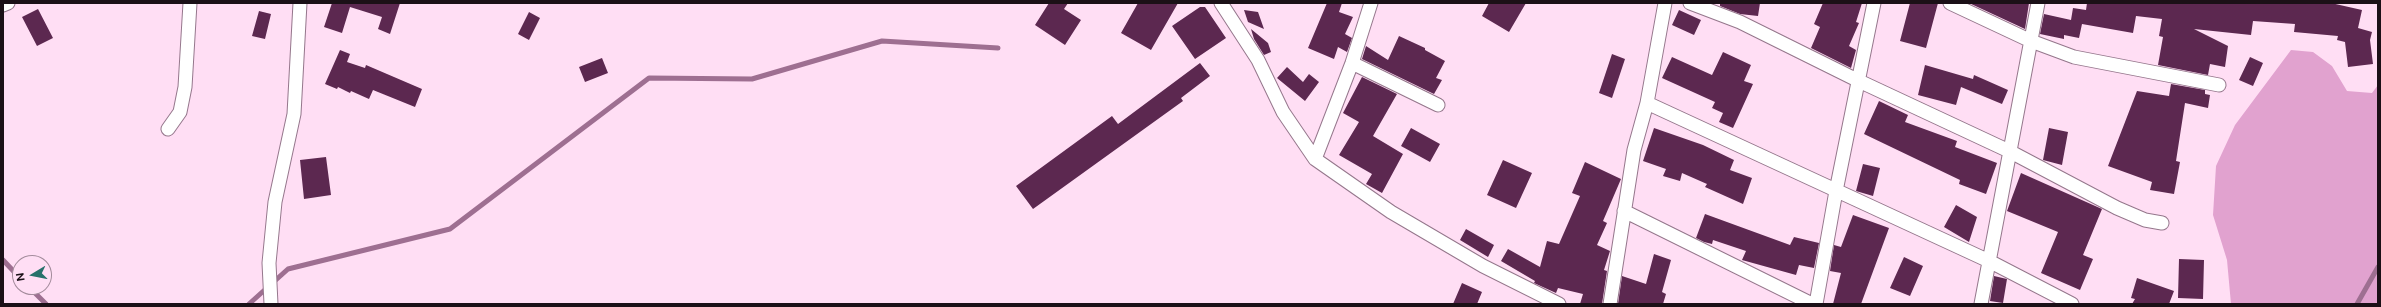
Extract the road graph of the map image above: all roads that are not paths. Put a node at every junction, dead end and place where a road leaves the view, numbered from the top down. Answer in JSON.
{"nodes":[{"id":1,"x":8,"y":3,"type":"edge"},
{"id":2,"x":190,"y":3,"type":"edge"},
{"id":3,"x":300,"y":3,"type":"edge"},
{"id":4,"x":1221,"y":3,"type":"edge"},
{"id":5,"x":1371,"y":3,"type":"edge"},
{"id":6,"x":1665,"y":3,"type":"edge"},
{"id":7,"x":1690,"y":3,"type":"edge"},
{"id":8,"x":1874,"y":3,"type":"edge"},
{"id":9,"x":1950,"y":3,"type":"edge"},
{"id":10,"x":2038,"y":3,"type":"edge"},
{"id":11,"x":3,"y":5,"type":"edge"},
{"id":12,"x":2031,"y":41,"type":"junction"},
{"id":13,"x":1352,"y":63,"type":"junction"},
{"id":14,"x":1859,"y":81,"type":"junction"},
{"id":15,"x":2219,"y":84,"type":"dead end"},
{"id":16,"x":1647,"y":103,"type":"junction"},
{"id":17,"x":1438,"y":105,"type":"dead end"},
{"id":18,"x":168,"y":129,"type":"dead end"},
{"id":19,"x":2009,"y":151,"type":"junction"},
{"id":20,"x":1315,"y":159,"type":"junction"},
{"id":21,"x":1836,"y":191,"type":"junction"},
{"id":22,"x":1624,"y":211,"type":"junction"},
{"id":23,"x":2162,"y":223,"type":"dead end"},
{"id":24,"x":1989,"y":261,"type":"junction"},
{"id":25,"x":271,"y":304,"type":"edge"},
{"id":26,"x":1559,"y":304,"type":"edge"},
{"id":27,"x":1610,"y":304,"type":"edge"},
{"id":28,"x":1812,"y":304,"type":"edge"},
{"id":29,"x":1816,"y":304,"type":"edge"},
{"id":30,"x":1981,"y":304,"type":"edge"},
{"id":31,"x":2072,"y":304,"type":"edge"}],
"edges":[{"from":1,"to":11,"type":"street"},
{"from":2,"to":18,"type":"street"},
{"from":3,"to":25,"type":"street"},
{"from":4,"to":20,"type":"street"},
{"from":5,"to":13,"type":"street"},
{"from":6,"to":16,"type":"street"},
{"from":7,"to":14,"type":"street"},
{"from":8,"to":14,"type":"street"},
{"from":9,"to":12,"type":"street"},
{"from":10,"to":12,"type":"street"},
{"from":12,"to":15,"type":"street"},
{"from":12,"to":19,"type":"street"},
{"from":13,"to":17,"type":"street"},
{"from":13,"to":20,"type":"street"},
{"from":14,"to":19,"type":"street"},
{"from":14,"to":21,"type":"street"},
{"from":16,"to":21,"type":"street"},
{"from":16,"to":22,"type":"street"},
{"from":19,"to":23,"type":"street"},
{"from":19,"to":24,"type":"street"},
{"from":20,"to":26,"type":"street"},
{"from":21,"to":24,"type":"street"},
{"from":21,"to":29,"type":"street"},
{"from":22,"to":27,"type":"street"},
{"from":22,"to":28,"type":"street"},
{"from":24,"to":30,"type":"street"},
{"from":24,"to":31,"type":"street"}]}
